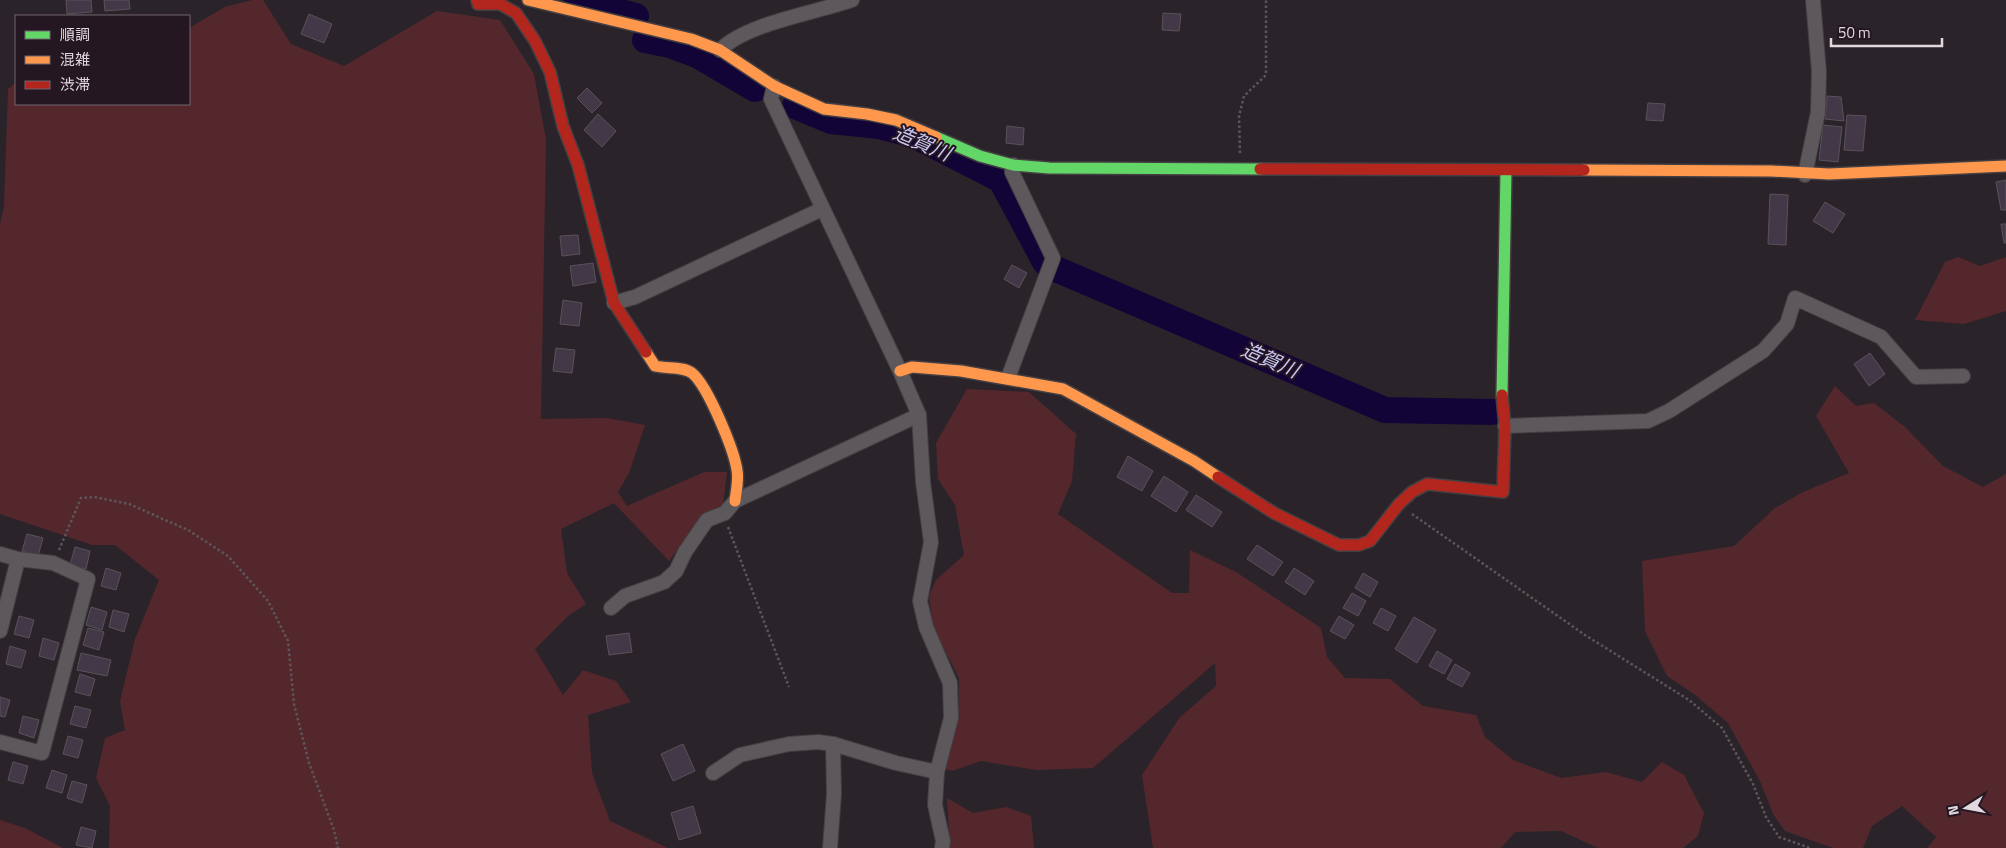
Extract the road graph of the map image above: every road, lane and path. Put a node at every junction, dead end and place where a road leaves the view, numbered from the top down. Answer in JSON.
{"nodes":[{"id":1,"x":477,"y":0,"type":"edge"},
{"id":2,"x":528,"y":0,"type":"edge"},
{"id":3,"x":852,"y":0,"type":"edge"},
{"id":4,"x":1266,"y":0,"type":"edge"},
{"id":5,"x":1813,"y":0,"type":"edge"},
{"id":6,"x":720,"y":50,"type":"junction"},
{"id":7,"x":774,"y":86,"type":"junction"},
{"id":8,"x":1012,"y":165,"type":"junction"},
{"id":9,"x":2006,"y":166,"type":"edge"},
{"id":10,"x":1239,"y":169,"type":"junction"},
{"id":11,"x":1506,"y":171,"type":"junction"},
{"id":12,"x":1805,"y":175,"type":"junction"},
{"id":13,"x":822,"y":209,"type":"junction"},
{"id":14,"x":614,"y":302,"type":"junction"},
{"id":15,"x":900,"y":371,"type":"junction"},
{"id":16,"x":1963,"y":376,"type":"dead end"},
{"id":17,"x":1008,"y":378,"type":"junction"},
{"id":18,"x":919,"y":415,"type":"junction"},
{"id":19,"x":1505,"y":426,"type":"junction"},
{"id":20,"x":735,"y":501,"type":"junction"},
{"id":21,"x":1399,"y":504,"type":"junction"},
{"id":22,"x":725,"y":513,"type":"junction"},
{"id":23,"x":0,"y":554,"type":"edge"},
{"id":24,"x":18,"y":559,"type":"junction"},
{"id":25,"x":53,"y":563,"type":"junction"},
{"id":26,"x":611,"y":608,"type":"dead end"},
{"id":27,"x":0,"y":631,"type":"edge"},
{"id":28,"x":789,"y":687,"type":"dead end"},
{"id":29,"x":0,"y":742,"type":"edge"},
{"id":30,"x":833,"y":744,"type":"junction"},
{"id":31,"x":937,"y":772,"type":"junction"},
{"id":32,"x":714,"y":773,"type":"dead end"},
{"id":33,"x":338,"y":848,"type":"edge"},
{"id":34,"x":830,"y":848,"type":"edge"},
{"id":35,"x":942,"y":848,"type":"edge"},
{"id":36,"x":1810,"y":848,"type":"edge"}],
"edges":[{"from":1,"to":14,"type":"street"},
{"from":2,"to":6,"type":"street"},
{"from":3,"to":6,"type":"street"},
{"from":4,"to":10,"type":"path"},
{"from":5,"to":12,"type":"street"},
{"from":6,"to":7,"type":"street"},
{"from":7,"to":8,"type":"street"},
{"from":7,"to":13,"type":"street"},
{"from":8,"to":10,"type":"street"},
{"from":8,"to":17,"type":"street"},
{"from":9,"to":12,"type":"street"},
{"from":10,"to":11,"type":"street"},
{"from":11,"to":12,"type":"street"},
{"from":11,"to":19,"type":"street"},
{"from":13,"to":14,"type":"street"},
{"from":13,"to":15,"type":"street"},
{"from":14,"to":20,"type":"street"},
{"from":15,"to":17,"type":"street"},
{"from":15,"to":18,"type":"street"},
{"from":16,"to":19,"type":"street"},
{"from":17,"to":21,"type":"street"},
{"from":18,"to":20,"type":"street"},
{"from":18,"to":31,"type":"street"},
{"from":19,"to":21,"type":"street"},
{"from":20,"to":22,"type":"street"},
{"from":21,"to":36,"type":"path"},
{"from":22,"to":26,"type":"street"},
{"from":22,"to":28,"type":"path"},
{"from":23,"to":24,"type":"street"},
{"from":24,"to":25,"type":"street"},
{"from":24,"to":27,"type":"street"},
{"from":25,"to":29,"type":"street"},
{"from":25,"to":33,"type":"path"},
{"from":30,"to":31,"type":"street"},
{"from":30,"to":32,"type":"street"},
{"from":30,"to":34,"type":"street"},
{"from":31,"to":35,"type":"street"}]}
